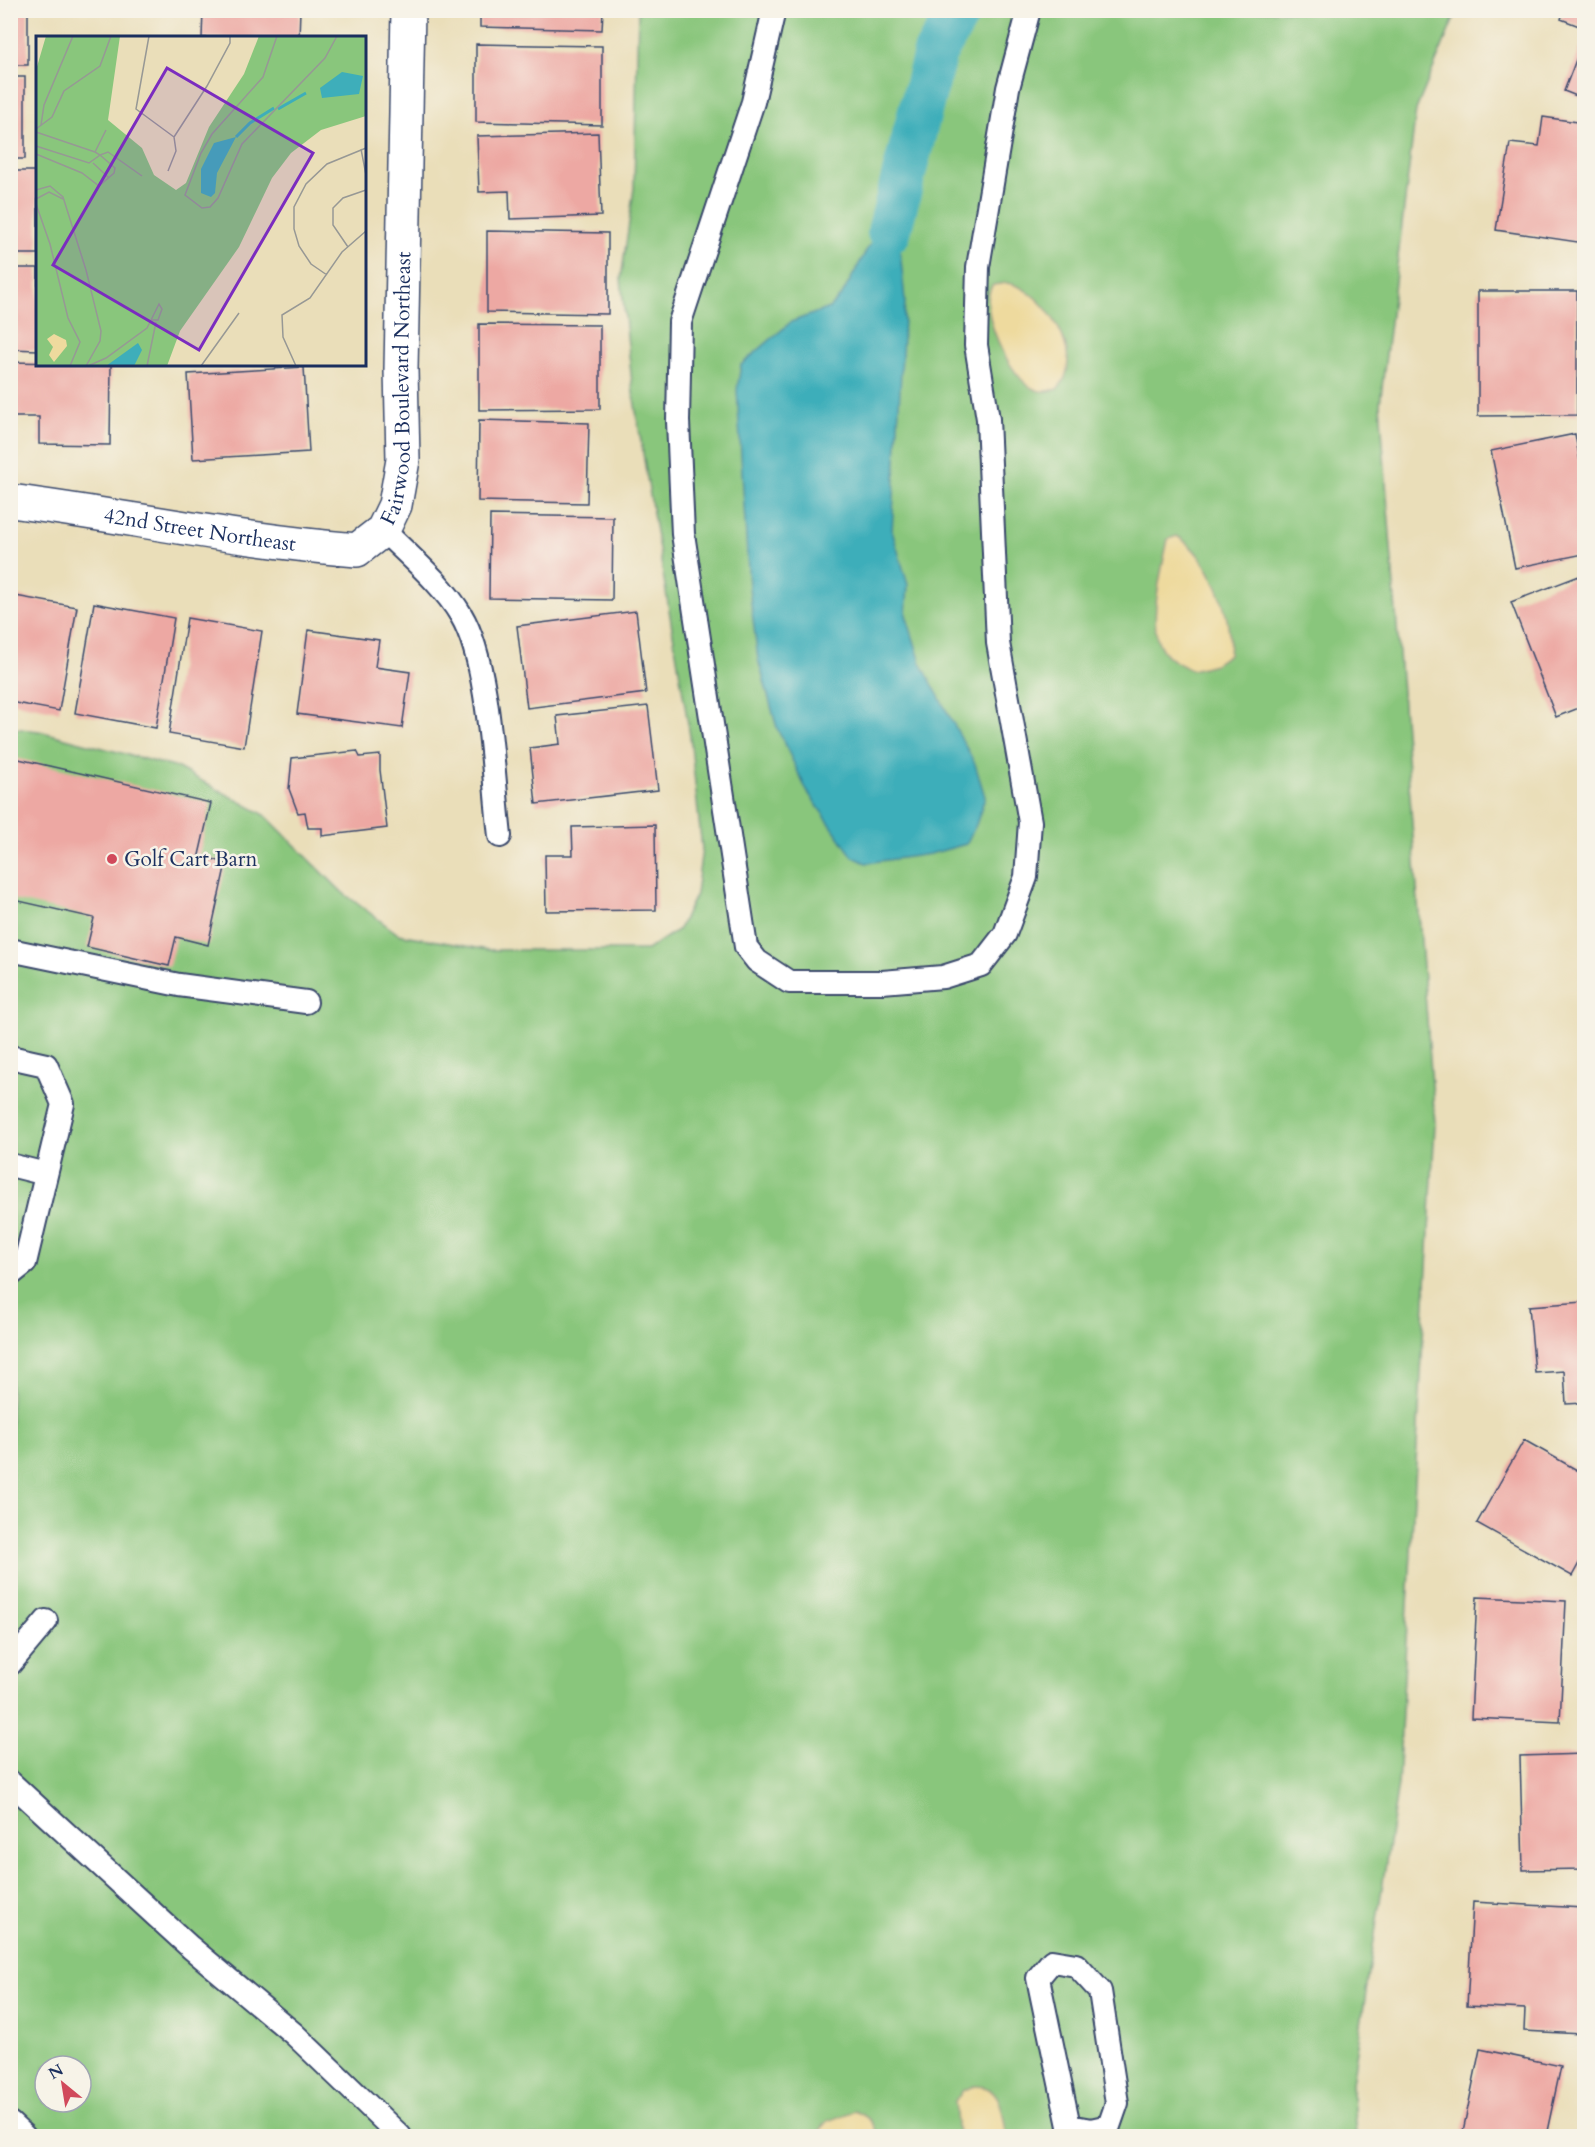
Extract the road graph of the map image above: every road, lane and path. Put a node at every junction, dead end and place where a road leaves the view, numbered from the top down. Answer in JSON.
{"nodes":[{"id":1,"x":408,"y":10,"type":"edge"},
{"id":2,"x":774,"y":10,"type":"edge"},
{"id":3,"x":1029,"y":10,"type":"edge"},
{"id":4,"x":10,"y":501,"type":"edge"},
{"id":5,"x":383,"y":530,"type":"junction"},
{"id":6,"x":500,"y":836,"type":"dead end"},
{"id":7,"x":10,"y":950,"type":"edge"},
{"id":8,"x":306,"y":1002,"type":"dead end"},
{"id":9,"x":10,"y":1057,"type":"edge"},
{"id":10,"x":10,"y":1165,"type":"edge"},
{"id":11,"x":46,"y":1174,"type":"junction"},
{"id":12,"x":10,"y":1275,"type":"edge"},
{"id":13,"x":46,"y":1621,"type":"dead end"},
{"id":14,"x":10,"y":1664,"type":"edge"},
{"id":15,"x":10,"y":1782,"type":"edge"},
{"id":16,"x":10,"y":2123,"type":"edge"},
{"id":17,"x":1068,"y":2131,"type":"edge"},
{"id":18,"x":1111,"y":2131,"type":"edge"},
{"id":19,"x":24,"y":2136,"type":"edge"},
{"id":20,"x":400,"y":2136,"type":"edge"}],
"edges":[{"from":1,"to":5,"type":"street","name":"Fairwood Boulevard Northeast"},
{"from":2,"to":3,"type":"lane"},
{"from":4,"to":5,"type":"street","name":"42nd Street Northeast"},
{"from":5,"to":6,"type":"lane","name":"Fairwood Boulevard Northeast"},
{"from":7,"to":8,"type":"lane"},
{"from":9,"to":11,"type":"lane"},
{"from":10,"to":11,"type":"lane"},
{"from":11,"to":12,"type":"lane"},
{"from":13,"to":14,"type":"lane"},
{"from":15,"to":20,"type":"lane"},
{"from":16,"to":19,"type":"lane"},
{"from":17,"to":18,"type":"lane"},
{"from":17,"to":18,"type":"lane"}]}
